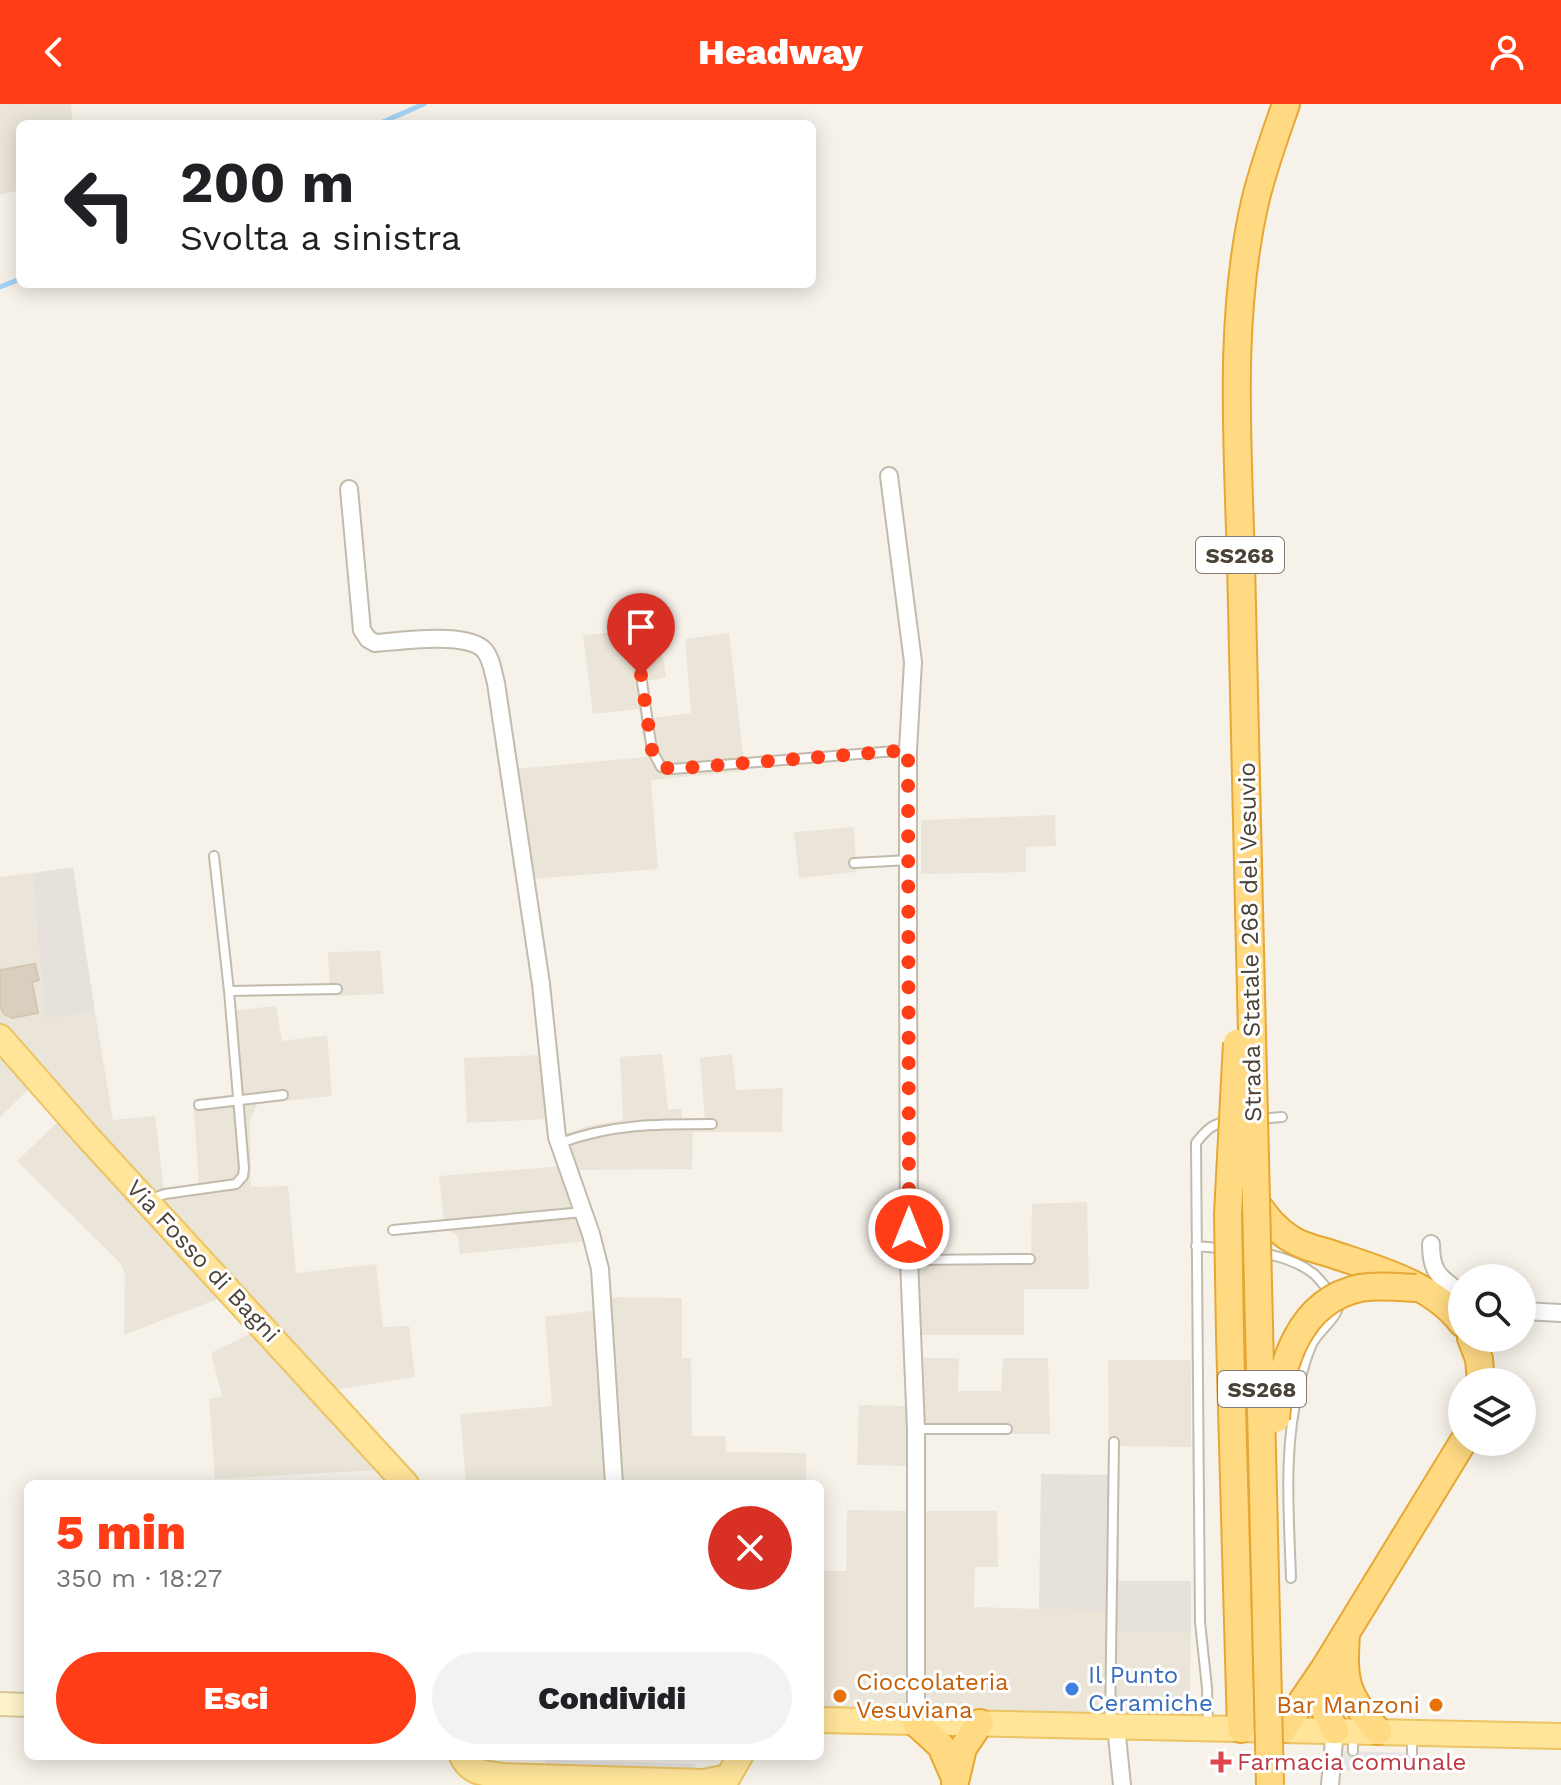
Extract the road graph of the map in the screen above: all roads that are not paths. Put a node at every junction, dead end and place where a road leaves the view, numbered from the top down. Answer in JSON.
{"nodes":[{"id":1,"x":1286,"y":104,"type":"edge"},
{"id":2,"x":889,"y":476,"type":"dead end"},
{"id":3,"x":349,"y":489,"type":"dead end"},
{"id":4,"x":641,"y":675,"type":"dead end"},
{"id":5,"x":908,"y":750,"type":"junction"},
{"id":6,"x":214,"y":856,"type":"dead end"},
{"id":7,"x":909,"y":860,"type":"junction"},
{"id":8,"x":854,"y":863,"type":"dead end"},
{"id":9,"x":1249,"y":908,"type":"junction"},
{"id":10,"x":337,"y":989,"type":"dead end"},
{"id":11,"x":229,"y":991,"type":"junction"},
{"id":12,"x":0,"y":1037,"type":"edge"},
{"id":13,"x":283,"y":1095,"type":"dead end"},
{"id":14,"x":240,"y":1101,"type":"junction"},
{"id":15,"x":199,"y":1105,"type":"dead end"},
{"id":16,"x":1282,"y":1117,"type":"dead end"},
{"id":17,"x":712,"y":1124,"type":"dead end"},
{"id":18,"x":559,"y":1143,"type":"junction"},
{"id":19,"x":147,"y":1201,"type":"junction"},
{"id":20,"x":1257,"y":1204,"type":"junction"},
{"id":21,"x":584,"y":1212,"type":"junction"},
{"id":22,"x":393,"y":1230,"type":"dead end"},
{"id":23,"x":1431,"y":1244,"type":"dead end"},
{"id":24,"x":1196,"y":1246,"type":"junction"},
{"id":25,"x":1030,"y":1259,"type":"dead end"},
{"id":26,"x":909,"y":1260,"type":"junction"},
{"id":27,"x":1448,"y":1284,"type":"edge"},
{"id":28,"x":1416,"y":1288,"type":"junction"},
{"id":29,"x":1448,"y":1308,"type":"edge"},
{"id":30,"x":1536,"y":1312,"type":"edge"},
{"id":31,"x":1561,"y":1313,"type":"edge"},
{"id":32,"x":916,"y":1429,"type":"junction"},
{"id":33,"x":1007,"y":1429,"type":"dead end"},
{"id":34,"x":1114,"y":1442,"type":"dead end"},
{"id":35,"x":1455,"y":1456,"type":"edge"},
{"id":36,"x":402,"y":1480,"type":"edge"},
{"id":37,"x":614,"y":1480,"type":"edge"},
{"id":38,"x":1279,"y":1576,"type":"junction"},
{"id":39,"x":1346,"y":1633,"type":"junction"},
{"id":40,"x":1324,"y":1669,"type":"junction"},
{"id":41,"x":1348,"y":1690,"type":"junction"},
{"id":42,"x":0,"y":1704,"type":"edge"},
{"id":43,"x":24,"y":1705,"type":"edge"},
{"id":44,"x":824,"y":1721,"type":"edge"},
{"id":45,"x":916,"y":1723,"type":"junction"},
{"id":46,"x":980,"y":1723,"type":"junction"},
{"id":47,"x":1113,"y":1726,"type":"junction"},
{"id":48,"x":1208,"y":1728,"type":"junction"},
{"id":49,"x":1241,"y":1729,"type":"junction"},
{"id":50,"x":1283,"y":1729,"type":"junction"},
{"id":51,"x":1355,"y":1736,"type":"junction"},
{"id":52,"x":1561,"y":1736,"type":"edge"},
{"id":53,"x":464,"y":1760,"type":"edge"},
{"id":54,"x":737,"y":1764,"type":"edge"},
{"id":55,"x":955,"y":1782,"type":"edge"},
{"id":56,"x":1122,"y":1785,"type":"edge"},
{"id":57,"x":1270,"y":1785,"type":"edge"},
{"id":58,"x":1330,"y":1785,"type":"edge"}],
"edges":[{"from":1,"to":9,"type":"highway","name":"Strada Statale 268 del Vesuvio","number":"SS268"},
{"from":2,"to":5,"type":"street"},
{"from":3,"to":18,"type":"street"},
{"from":4,"to":5,"type":"lane"},
{"from":5,"to":7,"type":"street"},
{"from":6,"to":11,"type":"lane"},
{"from":7,"to":8,"type":"lane"},
{"from":7,"to":26,"type":"street"},
{"from":9,"to":20,"type":"highway","name":"Strada Statale 268 del Vesuvio","number":"SS268","bridge":true},
{"from":9,"to":49,"type":"highway","bridge":true},
{"from":10,"to":11,"type":"lane"},
{"from":11,"to":14,"type":"lane"},
{"from":12,"to":19,"type":"main road","name":"Via Fosso di Bagni"},
{"from":13,"to":14,"type":"lane"},
{"from":14,"to":15,"type":"lane"},
{"from":14,"to":19,"type":"lane"},
{"from":16,"to":24,"type":"lane"},
{"from":17,"to":18,"type":"lane"},
{"from":18,"to":21,"type":"street"},
{"from":19,"to":36,"type":"main road","name":"Via Fosso di Bagni"},
{"from":20,"to":28,"type":"highway","bridge":true},
{"from":20,"to":38,"type":"highway","name":"Strada Statale 268 del Vesuvio","number":"SS268","bridge":true},
{"from":21,"to":22,"type":"lane"},
{"from":21,"to":37,"type":"street"},
{"from":23,"to":27,"type":"street"},
{"from":24,"to":38,"type":"lane"},
{"from":24,"to":48,"type":"lane"},
{"from":25,"to":26,"type":"lane"},
{"from":26,"to":32,"type":"street"},
{"from":28,"to":29,"type":"highway"},
{"from":28,"to":38,"type":"highway","bridge":true},
{"from":30,"to":31,"type":"street"},
{"from":32,"to":33,"type":"lane"},
{"from":32,"to":45,"type":"street"},
{"from":34,"to":47,"type":"lane"},
{"from":35,"to":39,"type":"highway"},
{"from":38,"to":57,"type":"highway","name":"Strada Statale 268 del Vesuvio","number":"SS268","bridge":true},
{"from":39,"to":40,"type":"highway"},
{"from":39,"to":41,"type":"highway"},
{"from":40,"to":50,"type":"highway"},
{"from":40,"to":51,"type":"highway"},
{"from":41,"to":51,"type":"highway"},
{"from":41,"to":51,"type":"highway"},
{"from":42,"to":43,"type":"main road"},
{"from":44,"to":45,"type":"main road"},
{"from":45,"to":46,"type":"main road"},
{"from":45,"to":55,"type":"highway"},
{"from":46,"to":47,"type":"main road"},
{"from":46,"to":55,"type":"highway"},
{"from":47,"to":48,"type":"main road"},
{"from":47,"to":56,"type":"street"},
{"from":48,"to":49,"type":"main road"},
{"from":49,"to":50,"type":"main road"},
{"from":50,"to":51,"type":"main road"},
{"from":51,"to":52,"type":"main road"},
{"from":51,"to":58,"type":"street"},
{"from":53,"to":54,"type":"main road"}]}
